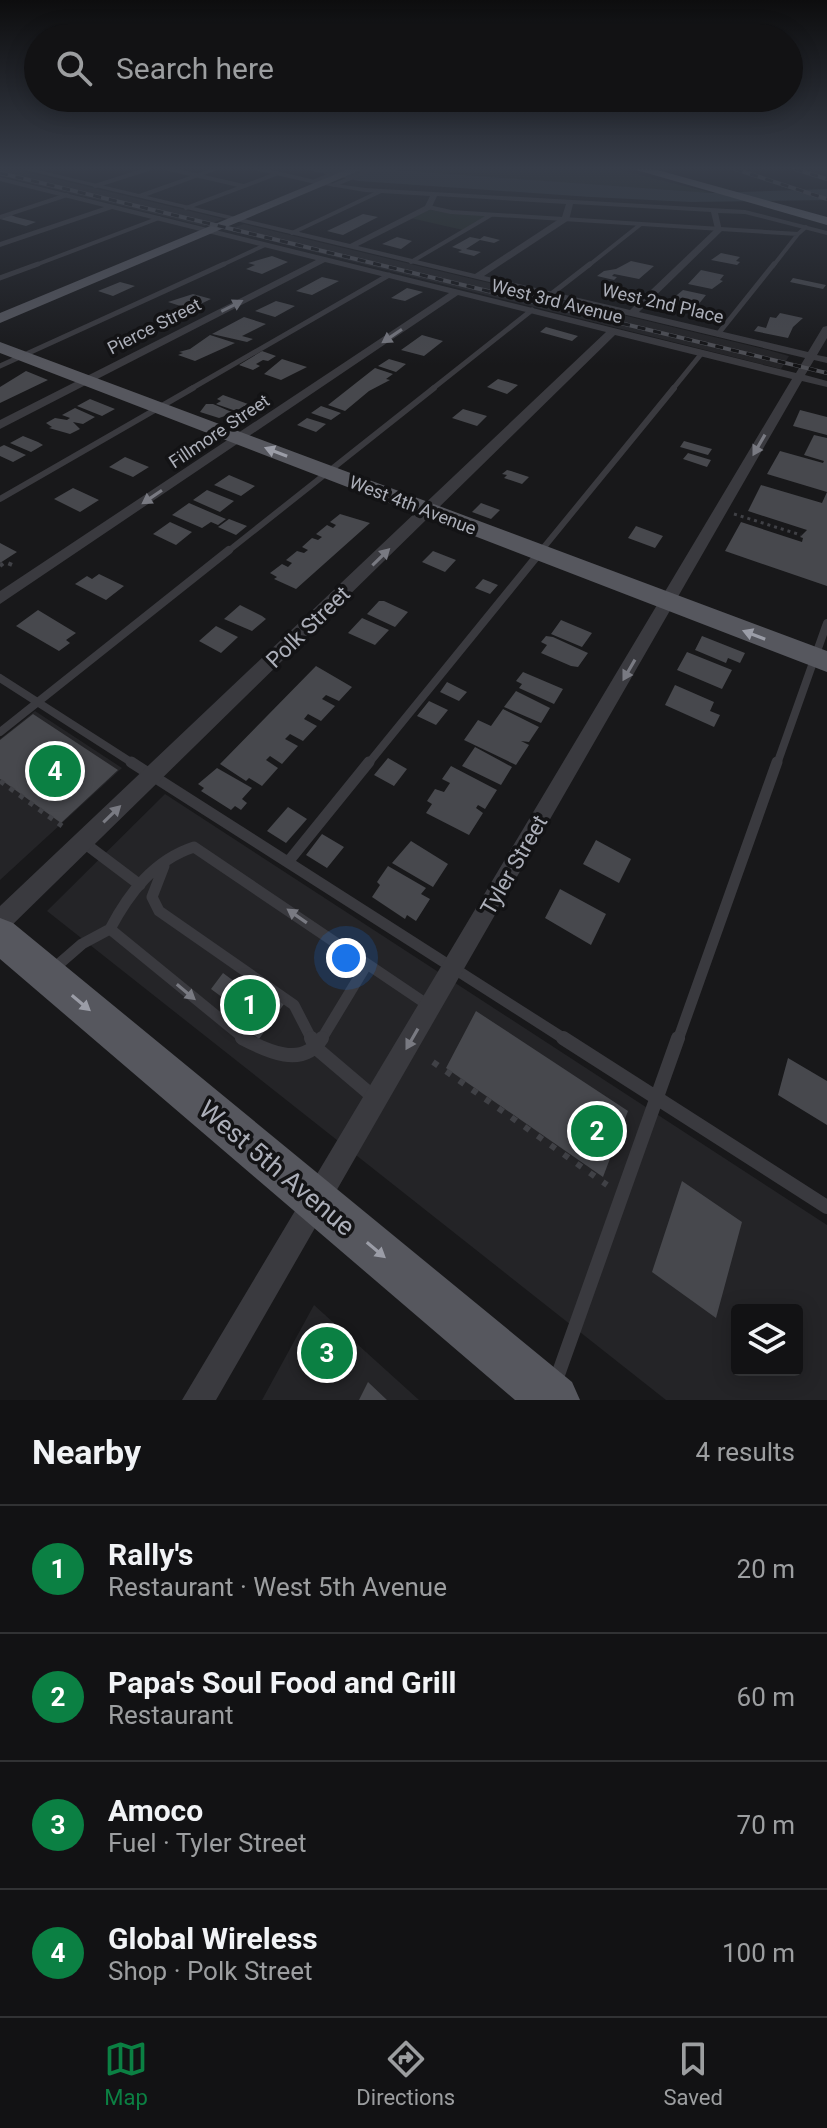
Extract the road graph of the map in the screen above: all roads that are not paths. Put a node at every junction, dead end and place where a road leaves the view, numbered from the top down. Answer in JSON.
{"nodes":[{"id":1,"x":30,"y":234,"type":"edge"},
{"id":2,"x":116,"y":234,"type":"edge"},
{"id":3,"x":201,"y":234,"type":"edge"},
{"id":4,"x":222,"y":234,"type":"edge"},
{"id":5,"x":298,"y":234,"type":"edge"},
{"id":6,"x":375,"y":234,"type":"edge"},
{"id":7,"x":458,"y":234,"type":"edge"},
{"id":8,"x":541,"y":234,"type":"edge"},
{"id":9,"x":628,"y":234,"type":"edge"},
{"id":10,"x":714,"y":234,"type":"edge"},
{"id":11,"x":798,"y":234,"type":"edge"},
{"id":12,"x":0,"y":245,"type":"edge"},
{"id":13,"x":265,"y":245,"type":"junction"},
{"id":14,"x":350,"y":247,"type":"junction"},
{"id":15,"x":324,"y":259,"type":"junction"},
{"id":16,"x":411,"y":262,"type":"junction"},
{"id":17,"x":389,"y":275,"type":"junction"},
{"id":18,"x":476,"y":277,"type":"junction"},
{"id":19,"x":0,"y":278,"type":"edge"},
{"id":20,"x":457,"y":292,"type":"junction"},
{"id":21,"x":550,"y":295,"type":"junction"},
{"id":22,"x":532,"y":310,"type":"junction"},
{"id":23,"x":632,"y":314,"type":"junction"},
{"id":24,"x":0,"y":318,"type":"edge"},
{"id":25,"x":827,"y":329,"type":"edge"},
{"id":26,"x":613,"y":331,"type":"junction"},
{"id":27,"x":718,"y":334,"type":"junction"},
{"id":28,"x":0,"y":347,"type":"edge"},
{"id":29,"x":702,"y":353,"type":"junction"},
{"id":30,"x":23,"y":356,"type":"junction"},
{"id":31,"x":810,"y":356,"type":"junction"},
{"id":32,"x":827,"y":360,"type":"edge"},
{"id":33,"x":0,"y":366,"type":"edge"},
{"id":34,"x":799,"y":377,"type":"junction"},
{"id":35,"x":88,"y":380,"type":"junction"},
{"id":36,"x":827,"y":384,"type":"edge"},
{"id":37,"x":159,"y":408,"type":"junction"},
{"id":38,"x":0,"y":425,"type":"edge"},
{"id":39,"x":240,"y":439,"type":"junction"},
{"id":40,"x":329,"y":472,"type":"junction"},
{"id":41,"x":0,"y":499,"type":"edge"},
{"id":42,"x":429,"y":511,"type":"junction"},
{"id":43,"x":539,"y":553,"type":"junction"},
{"id":44,"x":0,"y":599,"type":"edge"},
{"id":45,"x":668,"y":602,"type":"junction"},
{"id":46,"x":827,"y":623,"type":"edge"},
{"id":47,"x":820,"y":660,"type":"edge"},
{"id":48,"x":0,"y":678,"type":"edge"},
{"id":49,"x":37,"y":702,"type":"junction"},
{"id":50,"x":0,"y":732,"type":"edge"},
{"id":51,"x":153,"y":775,"type":"junction"},
{"id":52,"x":83,"y":842,"type":"junction"},
{"id":53,"x":167,"y":859,"type":"junction"},
{"id":54,"x":288,"y":862,"type":"junction"},
{"id":55,"x":140,"y":885,"type":"junction"},
{"id":56,"x":0,"y":921,"type":"edge"},
{"id":57,"x":110,"y":929,"type":"junction"},
{"id":58,"x":0,"y":936,"type":"edge"},
{"id":59,"x":367,"y":964,"type":"junction"},
{"id":60,"x":454,"y":967,"type":"junction"},
{"id":61,"x":47,"y":974,"type":"junction"},
{"id":62,"x":431,"y":1007,"type":"junction"},
{"id":63,"x":316,"y":1048,"type":"junction"},
{"id":64,"x":377,"y":1099,"type":"junction"},
{"id":65,"x":659,"y":1099,"type":"junction"},
{"id":66,"x":316,"y":1201,"type":"junction"},
{"id":67,"x":827,"y":1207,"type":"edge"},
{"id":68,"x":551,"y":1399,"type":"edge"},
{"id":69,"x":198,"y":1400,"type":"edge"}],
"edges":[{"from":1,"to":12,"type":"street"},
{"from":2,"to":19,"type":"lane"},
{"from":3,"to":24,"type":"main road"},
{"from":4,"to":13,"type":"street","name":"West 3rd Avenue"},
{"from":5,"to":14,"type":"street","name":"West 2nd Place"},
{"from":6,"to":14,"type":"street"},
{"from":7,"to":16,"type":"lane"},
{"from":8,"to":18,"type":"street"},
{"from":9,"to":21,"type":"lane"},
{"from":10,"to":23,"type":"street"},
{"from":11,"to":27,"type":"lane"},
{"from":13,"to":15,"type":"street","name":"West 3rd Avenue"},
{"from":13,"to":30,"type":"lane"},
{"from":14,"to":16,"type":"street","name":"West 2nd Place"},
{"from":15,"to":17,"type":"street","name":"West 3rd Avenue"},
{"from":35,"to":15,"type":"street","name":"Pierce Street","one_way":true},
{"from":16,"to":18,"type":"street","name":"West 2nd Place"},
{"from":17,"to":20,"type":"street","name":"West 3rd Avenue"},
{"from":17,"to":37,"type":"lane"},
{"from":18,"to":21,"type":"street","name":"West 2nd Place"},
{"from":20,"to":22,"type":"street","name":"West 3rd Avenue"},
{"from":20,"to":39,"type":"street","name":"Fillmore Street","one_way":true},
{"from":21,"to":23,"type":"street","name":"West 2nd Place"},
{"from":22,"to":26,"type":"street","name":"West 3rd Avenue"},
{"from":22,"to":40,"type":"lane"},
{"from":23,"to":27,"type":"street","name":"West 2nd Place"},
{"from":25,"to":31,"type":"street","name":"Tyler Street"},
{"from":26,"to":29,"type":"street","name":"West 3rd Avenue"},
{"from":26,"to":42,"type":"street","name":"Polk Street"},
{"from":27,"to":31,"type":"street","name":"West 2nd Place"},
{"from":28,"to":30,"type":"main road","name":"West 4th Avenue"},
{"from":29,"to":34,"type":"street","name":"West 3rd Avenue"},
{"from":29,"to":43,"type":"lane"},
{"from":30,"to":33,"type":"lane"},
{"from":30,"to":35,"type":"main road","name":"West 4th Avenue"},
{"from":31,"to":32,"type":"street","name":"West 2nd Place"},
{"from":31,"to":34,"type":"street","name":"Tyler Street"},
{"from":34,"to":36,"type":"street","name":"West 3rd Avenue"},
{"from":34,"to":45,"type":"street","name":"Tyler Street","one_way":true},
{"from":35,"to":37,"type":"main road","name":"West 4th Avenue"},
{"from":35,"to":38,"type":"street","name":"Pierce Street"},
{"from":37,"to":39,"type":"main road","name":"West 4th Avenue"},
{"from":37,"to":41,"type":"lane"},
{"from":40,"to":39,"type":"main road","name":"West 4th Avenue","one_way":true},
{"from":39,"to":44,"type":"street","name":"Fillmore Street","one_way":true},
{"from":40,"to":42,"type":"main road","name":"West 4th Avenue"},
{"from":40,"to":49,"type":"lane"},
{"from":42,"to":43,"type":"main road","name":"West 4th Avenue"},
{"from":51,"to":42,"type":"street","name":"Polk Street","one_way":true},
{"from":43,"to":45,"type":"main road","name":"West 4th Avenue"},
{"from":43,"to":54,"type":"lane"},
{"from":47,"to":45,"type":"main road","name":"West 4th Avenue","one_way":true},
{"from":45,"to":60,"type":"street","name":"Tyler Street","one_way":true},
{"from":46,"to":47,"type":"lane"},
{"from":47,"to":65,"type":"lane"},
{"from":48,"to":49,"type":"lane"},
{"from":49,"to":50,"type":"lane"},
{"from":49,"to":51,"type":"lane"},
{"from":52,"to":51,"type":"street","name":"Polk Street","one_way":true},
{"from":51,"to":54,"type":"lane"},
{"from":52,"to":55,"type":"lane"},
{"from":52,"to":56,"type":"street","name":"Polk Street"},
{"from":53,"to":55,"type":"lane"},
{"from":59,"to":53,"type":"lane","one_way":true},
{"from":53,"to":63,"type":"lane"},
{"from":54,"to":60,"type":"lane"},
{"from":55,"to":57,"type":"lane"},
{"from":57,"to":61,"type":"lane"},
{"from":57,"to":63,"type":"lane","one_way":true},
{"from":58,"to":61,"type":"main road","name":"West 5th Avenue"},
{"from":59,"to":62,"type":"lane"},
{"from":59,"to":63,"type":"lane"},
{"from":60,"to":62,"type":"street","name":"Tyler Street"},
{"from":60,"to":65,"type":"lane"},
{"from":61,"to":66,"type":"main road","name":"West 5th Avenue","one_way":true},
{"from":62,"to":64,"type":"street","name":"Tyler Street","one_way":true},
{"from":63,"to":64,"type":"lane"},
{"from":64,"to":66,"type":"street","name":"Tyler Street"},
{"from":65,"to":67,"type":"lane"},
{"from":65,"to":68,"type":"lane"},
{"from":66,"to":68,"type":"main road","name":"West 5th Avenue","one_way":true},
{"from":66,"to":69,"type":"street","name":"Tyler Street"}]}
